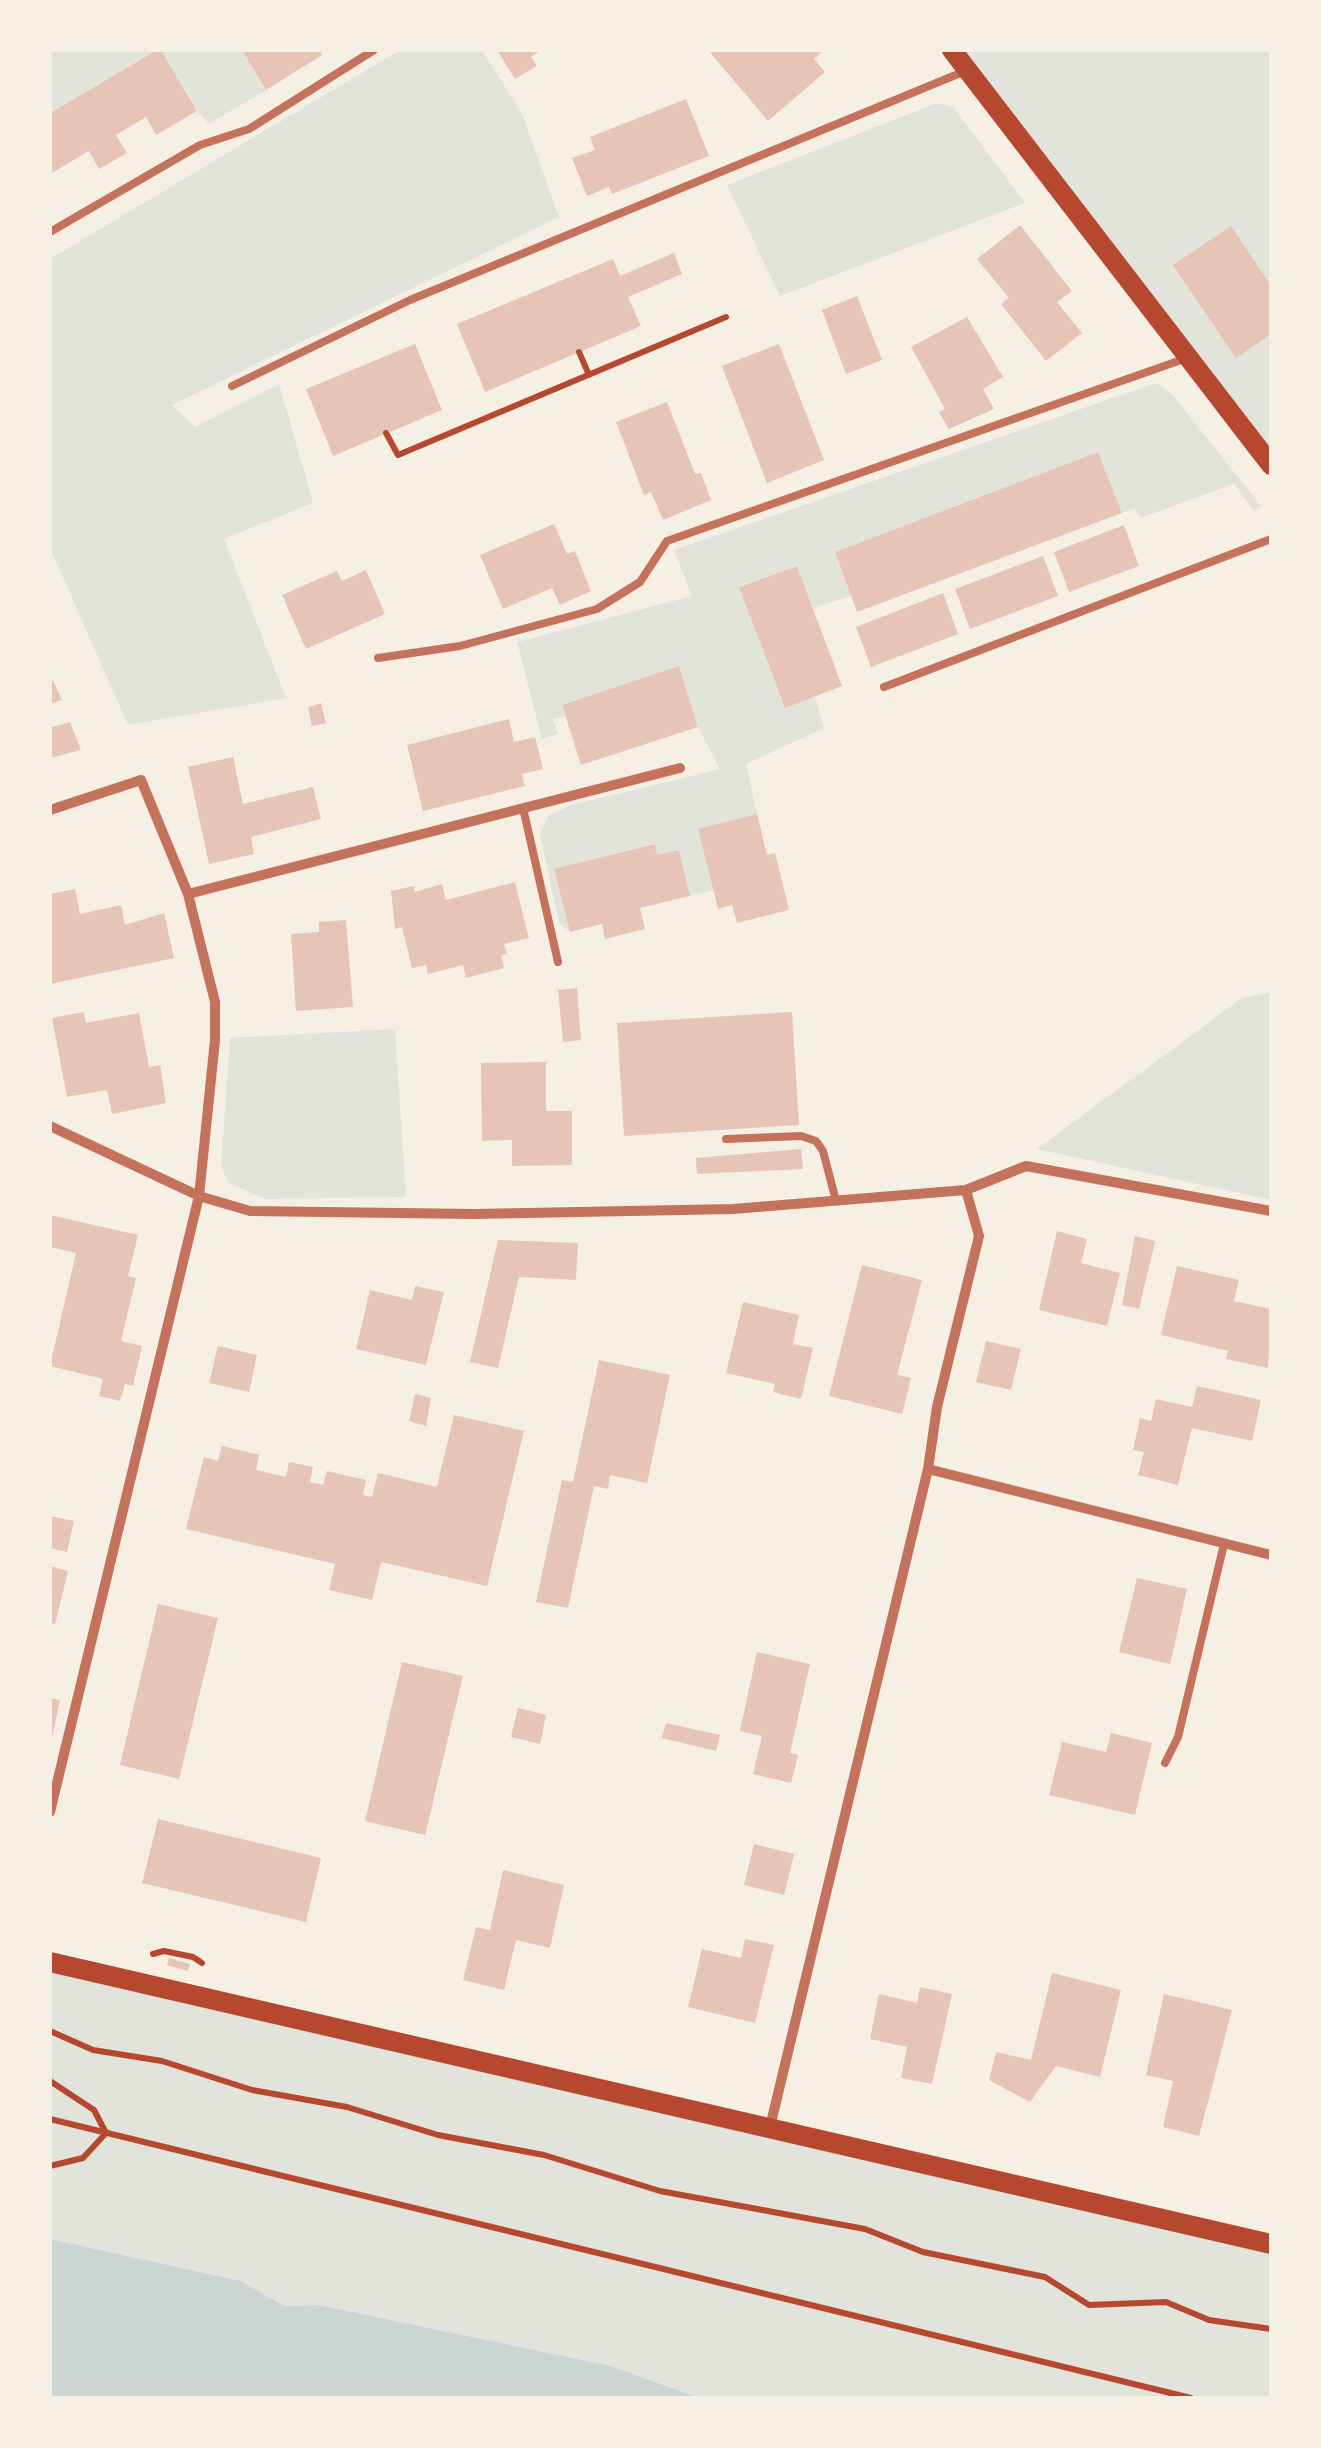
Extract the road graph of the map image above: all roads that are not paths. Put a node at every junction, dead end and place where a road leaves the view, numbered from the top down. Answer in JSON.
{"nodes":[{"id":1,"x":374,"y":50,"type":"edge"},
{"id":2,"x":952,"y":50,"type":"edge"},
{"id":3,"x":967,"y":70,"type":"junction"},
{"id":4,"x":50,"y":232,"type":"edge"},
{"id":5,"x":1188,"y":358,"type":"junction"},
{"id":6,"x":232,"y":386,"type":"dead end"},
{"id":7,"x":1271,"y":465,"type":"edge"},
{"id":8,"x":1271,"y":539,"type":"edge"},
{"id":9,"x":378,"y":658,"type":"dead end"},
{"id":10,"x":884,"y":687,"type":"dead end"},
{"id":11,"x":680,"y":768,"type":"dead end"},
{"id":12,"x":523,"y":808,"type":"junction"},
{"id":13,"x":50,"y":810,"type":"edge"},
{"id":14,"x":188,"y":894,"type":"junction"},
{"id":15,"x":558,"y":962,"type":"dead end"},
{"id":16,"x":50,"y":1126,"type":"edge"},
{"id":17,"x":726,"y":1139,"type":"dead end"},
{"id":18,"x":966,"y":1190,"type":"junction"},
{"id":19,"x":199,"y":1196,"type":"junction"},
{"id":20,"x":836,"y":1201,"type":"junction"},
{"id":21,"x":1271,"y":1211,"type":"edge"},
{"id":22,"x":928,"y":1470,"type":"junction"},
{"id":23,"x":1224,"y":1544,"type":"junction"},
{"id":24,"x":1271,"y":1555,"type":"edge"},
{"id":25,"x":1166,"y":1764,"type":"dead end"},
{"id":26,"x":50,"y":1812,"type":"edge"},
{"id":27,"x":50,"y":1962,"type":"edge"},
{"id":28,"x":770,"y":2127,"type":"junction"},
{"id":29,"x":1271,"y":2244,"type":"edge"}],
"edges":[{"from":1,"to":4,"type":"lane"},
{"from":2,"to":3,"type":"main road"},
{"from":3,"to":5,"type":"main road"},
{"from":3,"to":6,"type":"lane"},
{"from":5,"to":7,"type":"main road"},
{"from":5,"to":9,"type":"lane"},
{"from":8,"to":10,"type":"lane"},
{"from":11,"to":12,"type":"street"},
{"from":12,"to":14,"type":"street"},
{"from":12,"to":15,"type":"lane"},
{"from":13,"to":14,"type":"street"},
{"from":14,"to":19,"type":"street"},
{"from":16,"to":19,"type":"street"},
{"from":17,"to":20,"type":"lane"},
{"from":18,"to":20,"type":"street"},
{"from":18,"to":21,"type":"street"},
{"from":18,"to":22,"type":"street"},
{"from":19,"to":20,"type":"street"},
{"from":19,"to":26,"type":"street"},
{"from":22,"to":23,"type":"street"},
{"from":22,"to":28,"type":"street"},
{"from":23,"to":24,"type":"street"},
{"from":23,"to":25,"type":"lane"},
{"from":27,"to":28,"type":"main road"},
{"from":28,"to":29,"type":"main road"}]}
